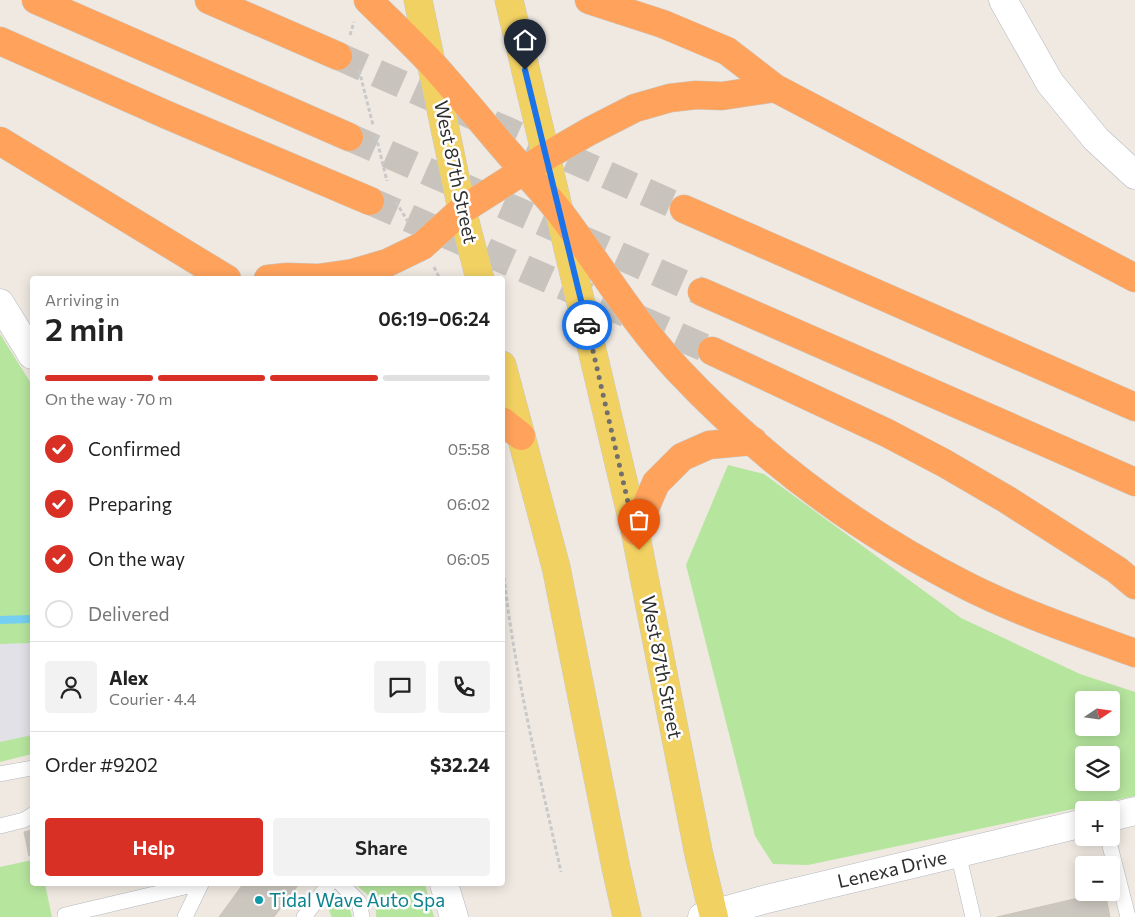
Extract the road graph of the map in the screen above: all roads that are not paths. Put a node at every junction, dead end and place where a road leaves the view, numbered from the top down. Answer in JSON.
{"nodes":[{"id":1,"x":36,"y":0,"type":"edge"},
{"id":2,"x":209,"y":0,"type":"edge"},
{"id":3,"x":418,"y":0,"type":"edge"},
{"id":4,"x":509,"y":0,"type":"edge"},
{"id":5,"x":589,"y":0,"type":"edge"},
{"id":6,"x":1003,"y":0,"type":"edge"},
{"id":7,"x":362,"y":9,"type":"edge"},
{"id":8,"x":0,"y":41,"type":"edge"},
{"id":9,"x":348,"y":52,"type":"tunnel mouth"},
{"id":10,"x":432,"y":64,"type":"junction"},
{"id":11,"x":775,"y":88,"type":"junction"},
{"id":12,"x":349,"y":137,"type":"tunnel mouth"},
{"id":13,"x":0,"y":141,"type":"edge"},
{"id":14,"x":535,"y":164,"type":"junction"},
{"id":15,"x":1135,"y":174,"type":"edge"},
{"id":16,"x":384,"y":194,"type":"tunnel mouth"},
{"id":17,"x":684,"y":209,"type":"tunnel mouth"},
{"id":18,"x":462,"y":210,"type":"junction"},
{"id":19,"x":560,"y":213,"type":"junction"},
{"id":20,"x":222,"y":276,"type":"edge"},
{"id":21,"x":332,"y":276,"type":"edge"},
{"id":22,"x":479,"y":276,"type":"edge"},
{"id":23,"x":1135,"y":278,"type":"edge"},
{"id":24,"x":702,"y":292,"type":"tunnel mouth"},
{"id":25,"x":0,"y":303,"type":"edge"},
{"id":26,"x":30,"y":351,"type":"edge"},
{"id":27,"x":712,"y":352,"type":"tunnel mouth"},
{"id":28,"x":505,"y":384,"type":"edge"},
{"id":29,"x":1135,"y":407,"type":"edge"},
{"id":30,"x":512,"y":428,"type":"edge"},
{"id":31,"x":754,"y":441,"type":"junction"},
{"id":32,"x":1135,"y":482,"type":"edge"},
{"id":33,"x":635,"y":531,"type":"junction"},
{"id":34,"x":1135,"y":585,"type":"edge"},
{"id":35,"x":1135,"y":653,"type":"edge"},
{"id":36,"x":30,"y":768,"type":"edge"},
{"id":37,"x":0,"y":774,"type":"edge"},
{"id":38,"x":1135,"y":811,"type":"edge"},
{"id":39,"x":1120,"y":815,"type":"edge"},
{"id":40,"x":30,"y":816,"type":"edge"},
{"id":41,"x":1075,"y":825,"type":"edge"},
{"id":42,"x":0,"y":826,"type":"edge"},
{"id":43,"x":1110,"y":846,"type":"edge"},
{"id":44,"x":958,"y":853,"type":"junction"},
{"id":45,"x":189,"y":886,"type":"edge"},
{"id":46,"x":200,"y":886,"type":"edge"},
{"id":47,"x":327,"y":886,"type":"edge"},
{"id":48,"x":343,"y":886,"type":"edge"},
{"id":49,"x":445,"y":886,"type":"edge"},
{"id":50,"x":103,"y":912,"type":"edge"},
{"id":51,"x":710,"y":916,"type":"edge"},
{"id":52,"x":65,"y":917,"type":"edge"},
{"id":53,"x":185,"y":917,"type":"edge"},
{"id":54,"x":304,"y":917,"type":"edge"},
{"id":55,"x":362,"y":917,"type":"edge"},
{"id":56,"x":454,"y":917,"type":"edge"},
{"id":57,"x":627,"y":917,"type":"edge"},
{"id":58,"x":973,"y":917,"type":"edge"},
{"id":59,"x":1128,"y":917,"type":"edge"}],
"edges":[{"from":1,"to":12,"type":"highway"},
{"from":2,"to":9,"type":"highway"},
{"from":3,"to":10,"type":"main road","name":"West 87th Street"},
{"from":4,"to":14,"type":"main road"},
{"from":5,"to":11,"type":"highway"},
{"from":6,"to":15,"type":"street"},
{"from":7,"to":10,"type":"highway"},
{"from":8,"to":16,"type":"highway"},
{"from":10,"to":14,"type":"highway"},
{"from":10,"to":18,"type":"main road","name":"West 87th Street"},
{"from":11,"to":14,"type":"highway"},
{"from":11,"to":23,"type":"highway"},
{"from":13,"to":20,"type":"highway"},
{"from":14,"to":18,"type":"highway"},
{"from":14,"to":19,"type":"highway"},
{"from":17,"to":29,"type":"highway"},
{"from":18,"to":21,"type":"highway"},
{"from":18,"to":22,"type":"main road","name":"West 87th Street"},
{"from":19,"to":31,"type":"highway"},
{"from":19,"to":33,"type":"main road","name":"West 87th Street"},
{"from":24,"to":32,"type":"highway"},
{"from":25,"to":26,"type":"street"},
{"from":27,"to":34,"type":"highway"},
{"from":28,"to":30,"type":"main road"},
{"from":30,"to":57,"type":"main road"},
{"from":31,"to":33,"type":"highway"},
{"from":31,"to":35,"type":"highway"},
{"from":33,"to":51,"type":"main road","name":"West 87th Street"},
{"from":36,"to":37,"type":"lane"},
{"from":38,"to":39,"type":"street"},
{"from":40,"to":42,"type":"lane"},
{"from":41,"to":44,"type":"street","name":"Lenexa Drive"},
{"from":43,"to":59,"type":"lane"},
{"from":44,"to":51,"type":"street","name":"Lenexa Drive"},
{"from":44,"to":58,"type":"lane"},
{"from":45,"to":50,"type":"lane"},
{"from":46,"to":53,"type":"lane"},
{"from":47,"to":54,"type":"lane"},
{"from":48,"to":55,"type":"lane"},
{"from":49,"to":56,"type":"street"},
{"from":50,"to":52,"type":"lane"}]}
